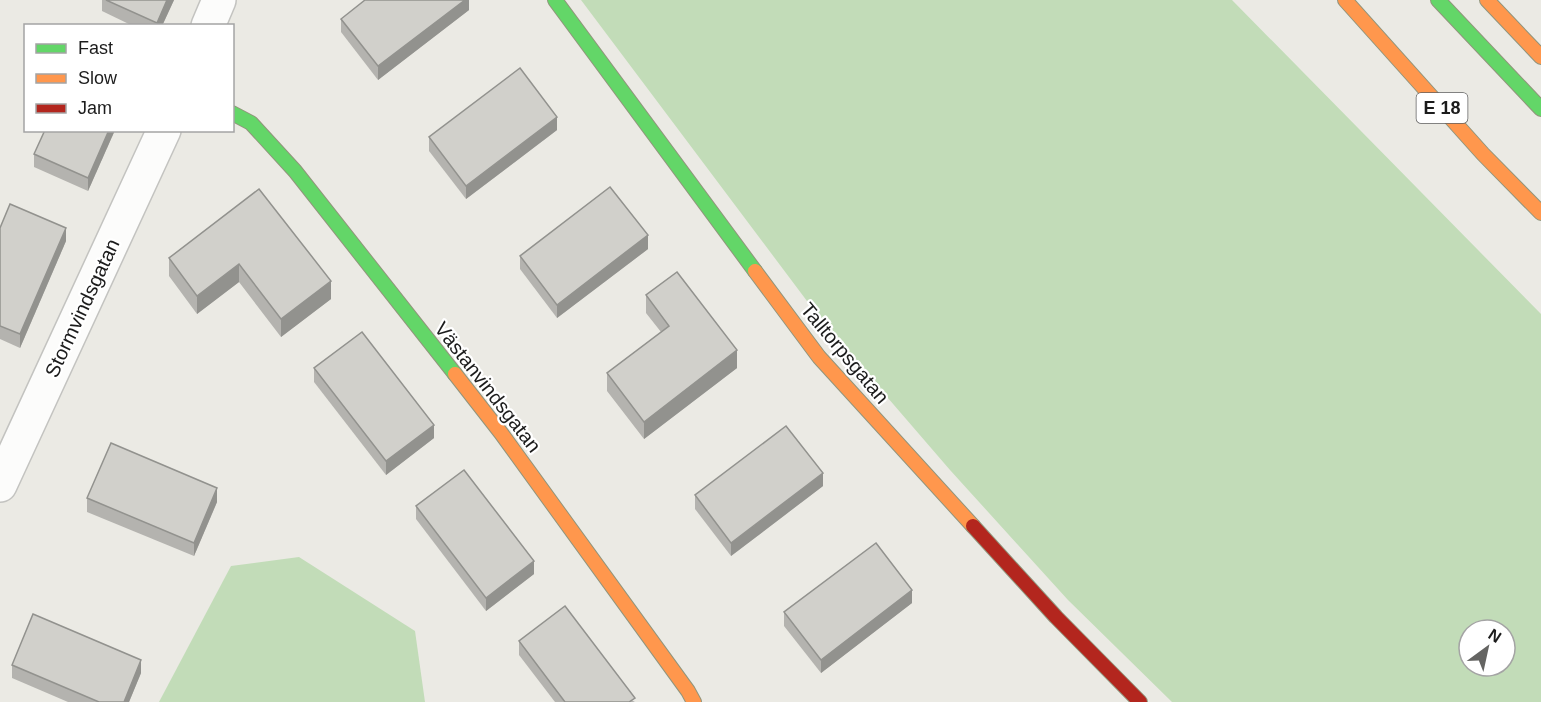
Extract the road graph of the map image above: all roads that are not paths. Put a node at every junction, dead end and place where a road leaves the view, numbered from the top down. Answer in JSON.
{"nodes":[{"id":1,"x":219,"y":0,"type":"edge"},
{"id":2,"x":555,"y":0,"type":"edge"},
{"id":3,"x":1346,"y":0,"type":"edge"},
{"id":4,"x":1438,"y":0,"type":"edge"},
{"id":5,"x":1487,"y":0,"type":"edge"},
{"id":6,"x":209,"y":24,"type":"edge"},
{"id":7,"x":1541,"y":57,"type":"edge"},
{"id":8,"x":1541,"y":109,"type":"edge"},
{"id":9,"x":234,"y":114,"type":"edge"},
{"id":10,"x":163,"y":132,"type":"edge"},
{"id":11,"x":1541,"y":213,"type":"edge"},
{"id":12,"x":0,"y":485,"type":"edge"},
{"id":13,"x":694,"y":702,"type":"edge"},
{"id":14,"x":1140,"y":702,"type":"edge"}],
"edges":[{"from":1,"to":6,"type":"street"},
{"from":2,"to":14,"type":"main road","name":"Talltorpsgatan"},
{"from":3,"to":11,"type":"main road","number":"E 18"},
{"from":4,"to":8,"type":"main road"},
{"from":5,"to":7,"type":"main road"},
{"from":9,"to":13,"type":"main road","name":"Västanvindsgatan"},
{"from":10,"to":12,"type":"street","name":"Stormvindsgatan"}]}
